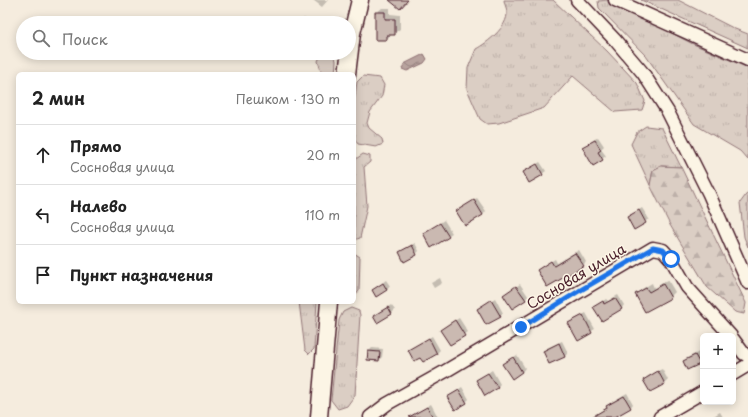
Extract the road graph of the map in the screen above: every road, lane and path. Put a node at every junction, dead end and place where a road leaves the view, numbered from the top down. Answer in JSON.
{"nodes":[{"id":1,"x":360,"y":0,"type":"edge"},
{"id":2,"x":577,"y":0,"type":"edge"},
{"id":3,"x":615,"y":0,"type":"edge"},
{"id":4,"x":356,"y":16,"type":"edge"},
{"id":5,"x":349,"y":60,"type":"edge"},
{"id":6,"x":748,"y":60,"type":"edge"},
{"id":7,"x":347,"y":72,"type":"edge"},
{"id":8,"x":748,"y":283,"type":"edge"},
{"id":9,"x":329,"y":304,"type":"edge"},
{"id":10,"x":728,"y":333,"type":"edge"},
{"id":11,"x":736,"y":343,"type":"edge"},
{"id":12,"x":748,"y":356,"type":"edge"},
{"id":13,"x":748,"y":365,"type":"edge"},
{"id":14,"x":736,"y":372,"type":"edge"},
{"id":15,"x":700,"y":394,"type":"edge"},
{"id":16,"x":319,"y":417,"type":"edge"},
{"id":17,"x":370,"y":417,"type":"edge"},
{"id":18,"x":660,"y":417,"type":"edge"}],
"edges":[{"from":1,"to":4,"type":"main road"},
{"from":2,"to":8,"type":"street"},
{"from":3,"to":6,"type":"street"},
{"from":5,"to":7,"type":"main road"},
{"from":9,"to":16,"type":"main road"},
{"from":10,"to":17,"type":"street","name":"Сосновая улица"},
{"from":11,"to":12,"type":"street"},
{"from":13,"to":14,"type":"street"},
{"from":15,"to":18,"type":"street"}]}
